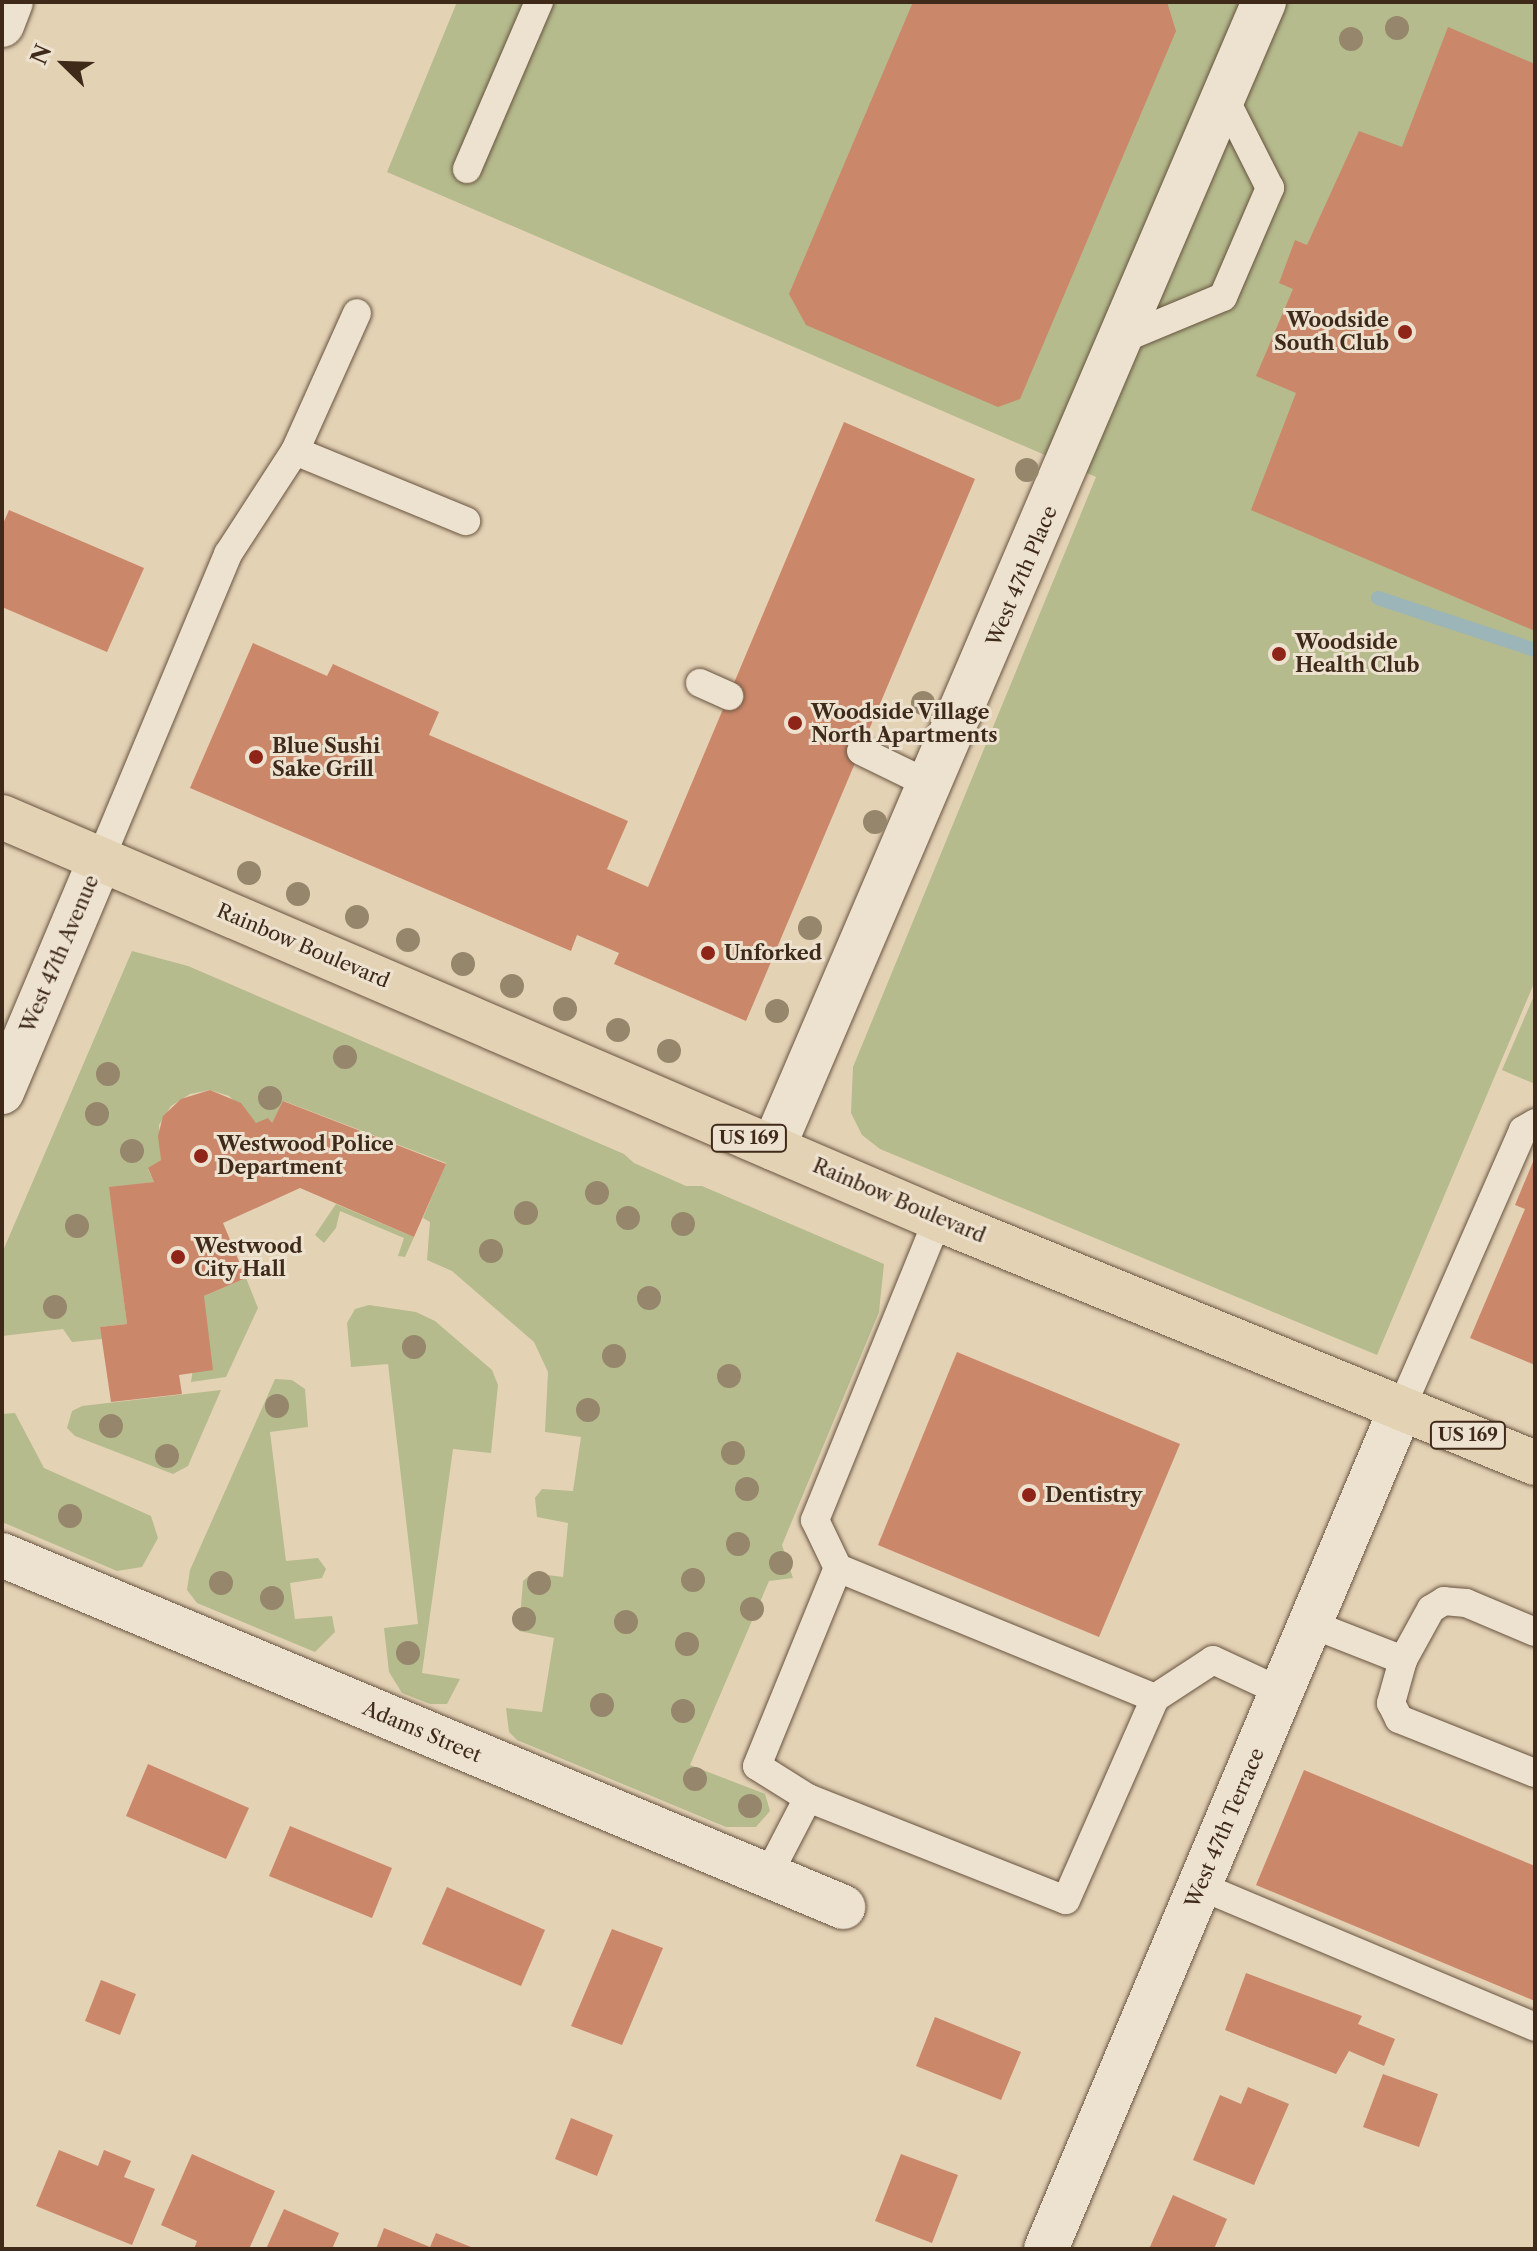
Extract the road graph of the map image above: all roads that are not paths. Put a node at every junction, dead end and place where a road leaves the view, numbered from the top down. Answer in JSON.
{"nodes":[{"id":1,"x":11,"y":2,"type":"edge"},
{"id":2,"x":539,"y":2,"type":"edge"},
{"id":3,"x":1264,"y":2,"type":"edge"},
{"id":4,"x":2,"y":25,"type":"edge"},
{"id":5,"x":1224,"y":97,"type":"junction"},
{"id":6,"x":467,"y":169,"type":"dead end"},
{"id":7,"x":357,"y":313,"type":"dead end"},
{"id":8,"x":1122,"y":339,"type":"junction"},
{"id":9,"x":295,"y":451,"type":"junction"},
{"id":10,"x":466,"y":521,"type":"dead end"},
{"id":11,"x":700,"y":683,"type":"dead end"},
{"id":12,"x":729,"y":696,"type":"dead end"},
{"id":13,"x":861,"y":751,"type":"dead end"},
{"id":14,"x":931,"y":785,"type":"junction"},
{"id":15,"x":2,"y":817,"type":"edge"},
{"id":16,"x":100,"y":860,"type":"junction"},
{"id":17,"x":2,"y":1092,"type":"edge"},
{"id":18,"x":1535,"y":1123,"type":"edge"},
{"id":19,"x":773,"y":1148,"type":"junction"},
{"id":20,"x":938,"y":1219,"type":"junction"},
{"id":21,"x":1402,"y":1406,"type":"junction"},
{"id":22,"x":1535,"y":1463,"type":"edge"},
{"id":23,"x":2,"y":1555,"type":"edge"},
{"id":24,"x":838,"y":1568,"type":"junction"},
{"id":25,"x":1311,"y":1624,"type":"junction"},
{"id":26,"x":1535,"y":1632,"type":"edge"},
{"id":27,"x":1403,"y":1660,"type":"junction"},
{"id":28,"x":1282,"y":1692,"type":"junction"},
{"id":29,"x":1155,"y":1698,"type":"junction"},
{"id":30,"x":1535,"y":1773,"type":"edge"},
{"id":31,"x":808,"y":1798,"type":"junction"},
{"id":32,"x":767,"y":1877,"type":"junction"},
{"id":33,"x":1200,"y":1886,"type":"junction"},
{"id":34,"x":843,"y":1907,"type":"dead end"},
{"id":35,"x":1535,"y":2027,"type":"edge"},
{"id":36,"x":1046,"y":2249,"type":"edge"}],
"edges":[{"from":1,"to":4,"type":"street"},
{"from":2,"to":6,"type":"lane"},
{"from":3,"to":5,"type":"street","name":"West 47th Place"},
{"from":5,"to":8,"type":"street","name":"West 47th Place"},
{"from":5,"to":8,"type":"lane"},
{"from":7,"to":9,"type":"lane"},
{"from":8,"to":14,"type":"street","name":"West 47th Place"},
{"from":9,"to":10,"type":"lane"},
{"from":9,"to":16,"type":"lane"},
{"from":11,"to":12,"type":"lane"},
{"from":13,"to":14,"type":"lane"},
{"from":14,"to":19,"type":"street","name":"West 47th Place"},
{"from":15,"to":16,"type":"main road","name":"Rainbow Boulevard","number":"US 169"},
{"from":16,"to":17,"type":"street","name":"West 47th Avenue"},
{"from":16,"to":19,"type":"main road","name":"Rainbow Boulevard","number":"US 169"},
{"from":18,"to":21,"type":"lane"},
{"from":19,"to":20,"type":"main road","name":"Rainbow Boulevard","number":"US 169"},
{"from":20,"to":21,"type":"main road","name":"Rainbow Boulevard","number":"US 169"},
{"from":20,"to":24,"type":"lane"},
{"from":21,"to":22,"type":"main road","name":"Rainbow Boulevard","number":"US 169"},
{"from":21,"to":25,"type":"street","name":"West 47th Terrace"},
{"from":23,"to":32,"type":"street","name":"Adams Street"},
{"from":24,"to":29,"type":"lane"},
{"from":24,"to":31,"type":"lane"},
{"from":25,"to":27,"type":"lane"},
{"from":25,"to":28,"type":"street","name":"West 47th Terrace"},
{"from":26,"to":27,"type":"lane"},
{"from":27,"to":30,"type":"lane"},
{"from":28,"to":29,"type":"lane"},
{"from":28,"to":33,"type":"street","name":"West 47th Terrace"},
{"from":29,"to":31,"type":"lane"},
{"from":31,"to":32,"type":"lane"},
{"from":32,"to":34,"type":"street","name":"Adams Street"},
{"from":33,"to":35,"type":"lane"},
{"from":33,"to":36,"type":"street","name":"West 47th Terrace"}]}
